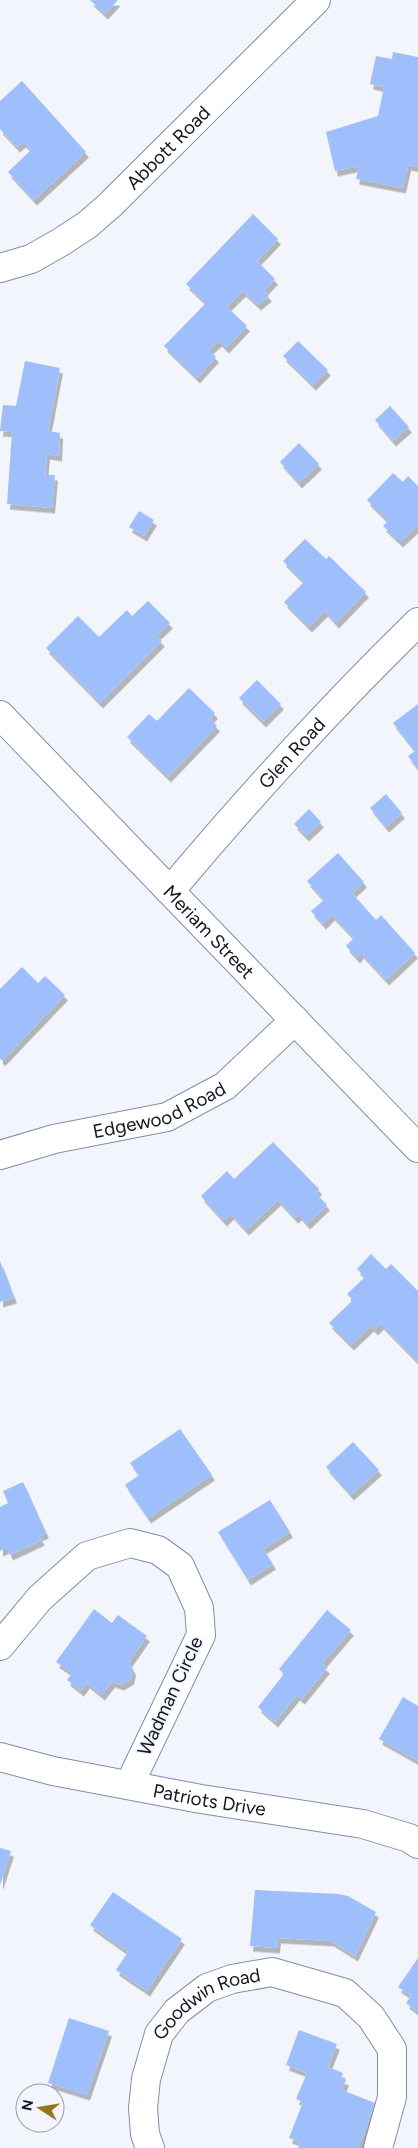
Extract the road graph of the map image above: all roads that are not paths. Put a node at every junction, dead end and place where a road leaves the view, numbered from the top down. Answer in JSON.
{"nodes":[{"id":1,"x":316,"y":0,"type":"edge"},
{"id":2,"x":0,"y":268,"type":"edge"},
{"id":3,"x":418,"y":622,"type":"edge"},
{"id":4,"x":0,"y":715,"type":"edge"},
{"id":5,"x":170,"y":891,"type":"junction"},
{"id":6,"x":295,"y":1020,"type":"junction"},
{"id":7,"x":418,"y":1148,"type":"edge"},
{"id":8,"x":0,"y":1155,"type":"edge"},
{"id":9,"x":0,"y":1646,"type":"edge"},
{"id":10,"x":0,"y":1757,"type":"edge"},
{"id":11,"x":129,"y":1785,"type":"junction"},
{"id":12,"x":418,"y":1844,"type":"edge"},
{"id":13,"x":150,"y":2148,"type":"edge"},
{"id":14,"x":378,"y":2148,"type":"edge"}],
"edges":[{"from":1,"to":2,"type":"street","name":"Abbott Road"},
{"from":3,"to":5,"type":"street","name":"Glen Road"},
{"from":4,"to":5,"type":"street","name":"Meriam Street"},
{"from":5,"to":6,"type":"street","name":"Meriam Street"},
{"from":6,"to":7,"type":"street","name":"Meriam Street"},
{"from":6,"to":8,"type":"street","name":"Edgewood Road"},
{"from":9,"to":11,"type":"street","name":"Wadman Circle"},
{"from":10,"to":11,"type":"street","name":"Patriots Drive"},
{"from":11,"to":12,"type":"street","name":"Patriots Drive"},
{"from":13,"to":14,"type":"street","name":"Goodwin Road"}]}
